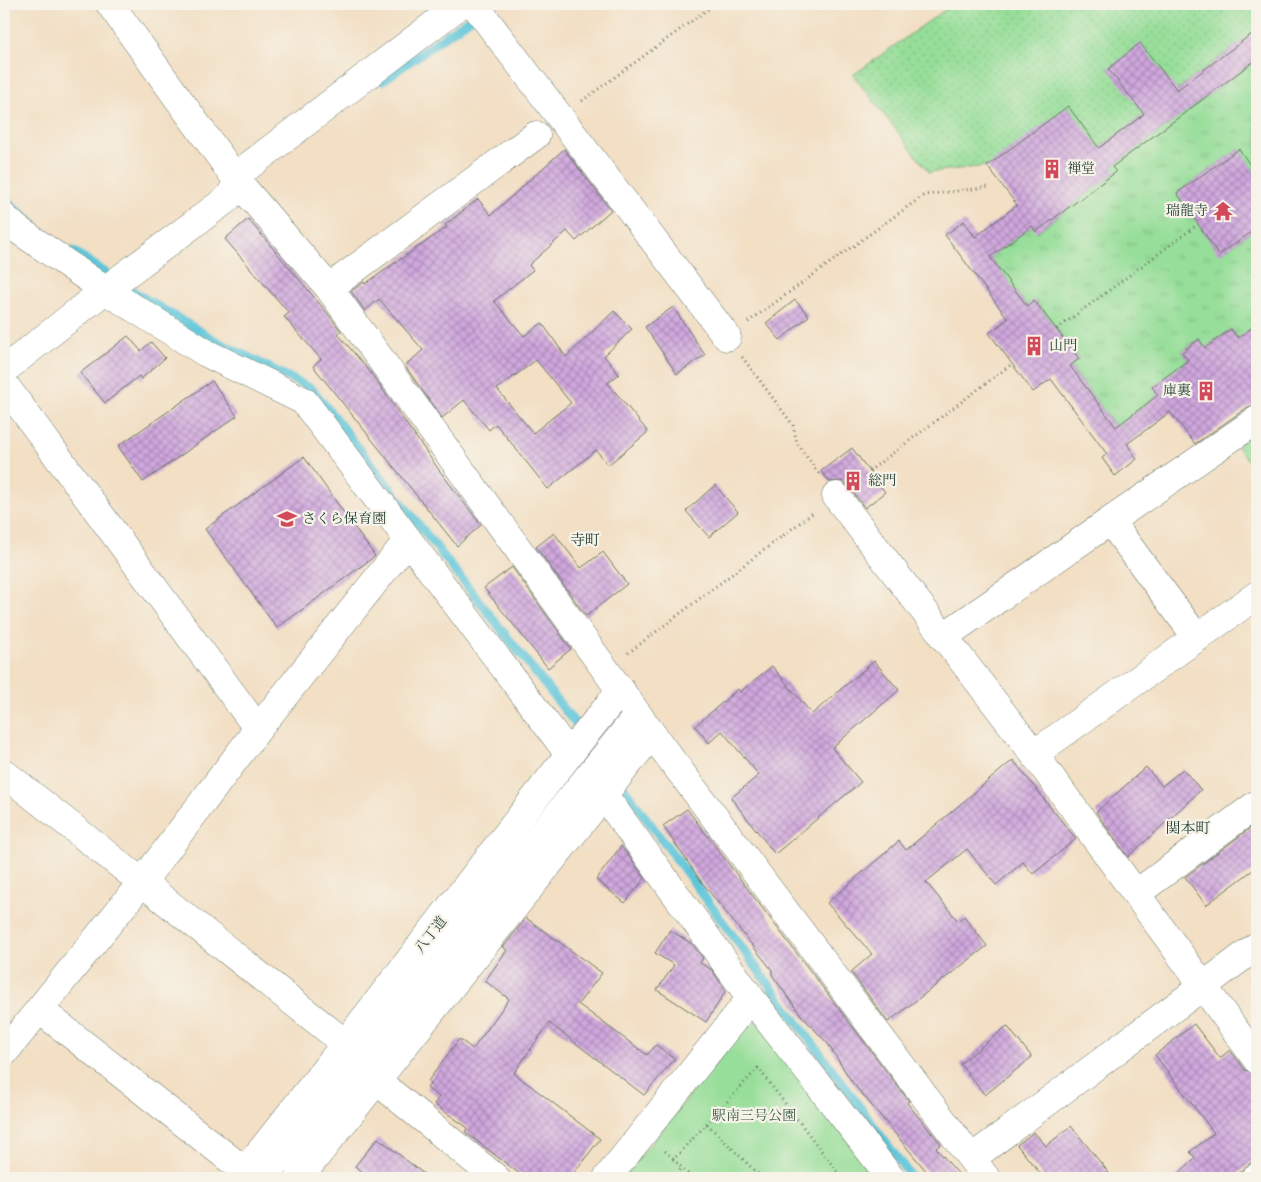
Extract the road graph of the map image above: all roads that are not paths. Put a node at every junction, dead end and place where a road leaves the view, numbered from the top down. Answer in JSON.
{"nodes":[{"id":1,"x":110,"y":4,"type":"edge"},
{"id":2,"x":461,"y":4,"type":"edge"},
{"id":3,"x":474,"y":4,"type":"edge"},
{"id":4,"x":536,"y":135,"type":"dead end"},
{"id":5,"x":239,"y":183,"type":"junction"},
{"id":6,"x":4,"y":217,"type":"edge"},
{"id":7,"x":329,"y":288,"type":"junction"},
{"id":8,"x":105,"y":290,"type":"junction"},
{"id":9,"x":727,"y":337,"type":"road end"},
{"id":10,"x":4,"y":370,"type":"edge"},
{"id":11,"x":4,"y":384,"type":"edge"},
{"id":12,"x":1257,"y":420,"type":"edge"},
{"id":13,"x":836,"y":496,"type":"road end"},
{"id":14,"x":1110,"y":522,"type":"junction"},
{"id":15,"x":408,"y":540,"type":"junction"},
{"id":16,"x":1257,"y":595,"type":"edge"},
{"id":17,"x":944,"y":637,"type":"junction"},
{"id":18,"x":1198,"y":638,"type":"junction"},
{"id":19,"x":614,"y":680,"type":"junction"},
{"id":20,"x":645,"y":725,"type":"junction"},
{"id":21,"x":258,"y":729,"type":"junction"},
{"id":22,"x":569,"y":754,"type":"junction"},
{"id":23,"x":1034,"y":754,"type":"junction"},
{"id":24,"x":4,"y":773,"type":"edge"},
{"id":25,"x":603,"y":794,"type":"junction"},
{"id":26,"x":1257,"y":804,"type":"edge"},
{"id":27,"x":143,"y":881,"type":"junction"},
{"id":28,"x":1137,"y":893,"type":"junction"},
{"id":29,"x":1257,"y":946,"type":"edge"},
{"id":30,"x":1203,"y":986,"type":"junction"},
{"id":31,"x":751,"y":998,"type":"junction"},
{"id":32,"x":40,"y":1010,"type":"junction"},
{"id":33,"x":346,"y":1044,"type":"junction"},
{"id":34,"x":4,"y":1053,"type":"edge"},
{"id":35,"x":1257,"y":1060,"type":"edge"},
{"id":36,"x":377,"y":1081,"type":"junction"},
{"id":37,"x":979,"y":1168,"type":"edge"},
{"id":38,"x":250,"y":1176,"type":"edge"},
{"id":39,"x":299,"y":1178,"type":"edge"},
{"id":40,"x":496,"y":1178,"type":"edge"},
{"id":41,"x":607,"y":1178,"type":"edge"},
{"id":42,"x":891,"y":1178,"type":"edge"}],
"edges":[{"from":1,"to":5,"type":"street"},
{"from":2,"to":5,"type":"street"},
{"from":3,"to":9,"type":"street"},
{"from":4,"to":7,"type":"street"},
{"from":5,"to":7,"type":"street"},
{"from":5,"to":8,"type":"street"},
{"from":6,"to":8,"type":"street"},
{"from":7,"to":19,"type":"street"},
{"from":8,"to":10,"type":"street"},
{"from":8,"to":15,"type":"street"},
{"from":11,"to":21,"type":"street"},
{"from":12,"to":14,"type":"street"},
{"from":13,"to":17,"type":"street"},
{"from":14,"to":17,"type":"street"},
{"from":14,"to":18,"type":"street"},
{"from":15,"to":21,"type":"street"},
{"from":15,"to":22,"type":"street"},
{"from":16,"to":18,"type":"street"},
{"from":17,"to":23,"type":"street"},
{"from":18,"to":23,"type":"street"},
{"from":19,"to":20,"type":"street"},
{"from":19,"to":22,"type":"street","name":"八丁道"},
{"from":20,"to":25,"type":"street"},
{"from":20,"to":37,"type":"street"},
{"from":20,"to":38,"type":"street"},
{"from":21,"to":27,"type":"street"},
{"from":22,"to":33,"type":"street","name":"八丁道"},
{"from":23,"to":28,"type":"street"},
{"from":24,"to":27,"type":"street"},
{"from":25,"to":31,"type":"street"},
{"from":25,"to":36,"type":"street"},
{"from":26,"to":28,"type":"street"},
{"from":27,"to":32,"type":"street"},
{"from":27,"to":33,"type":"street"},
{"from":28,"to":30,"type":"street"},
{"from":29,"to":30,"type":"street"},
{"from":30,"to":35,"type":"street"},
{"from":30,"to":37,"type":"street"},
{"from":31,"to":41,"type":"street"},
{"from":31,"to":42,"type":"street"},
{"from":32,"to":34,"type":"street"},
{"from":32,"to":38,"type":"street"},
{"from":33,"to":38,"type":"street","name":"八丁道"},
{"from":36,"to":39,"type":"street"},
{"from":36,"to":40,"type":"street"}]}
